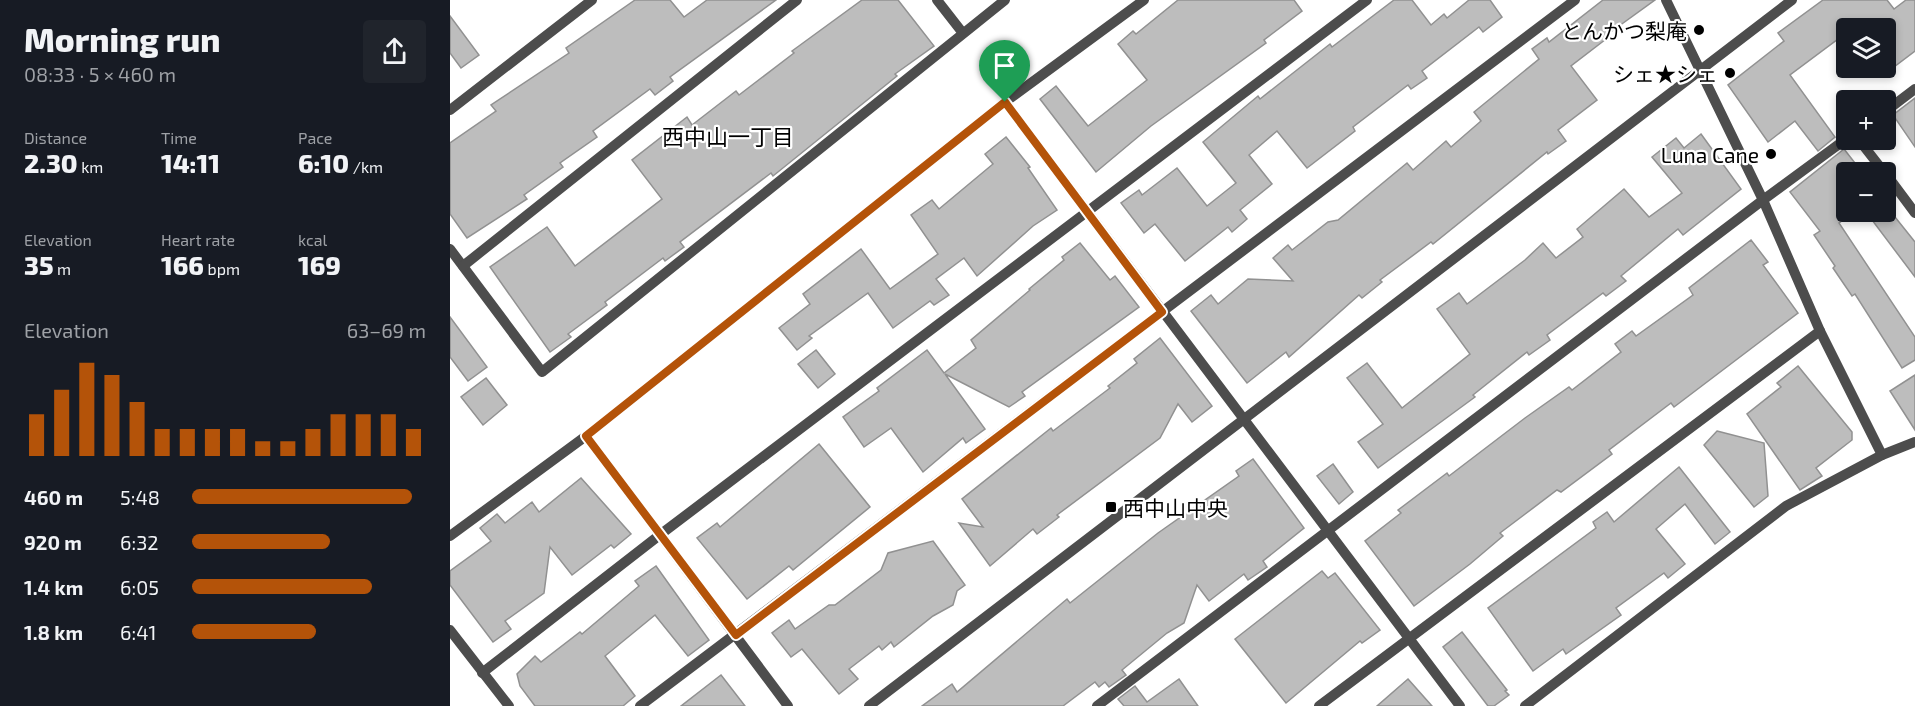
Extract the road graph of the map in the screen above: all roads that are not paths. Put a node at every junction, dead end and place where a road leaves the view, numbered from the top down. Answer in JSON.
{"nodes":[{"id":1,"x":592,"y":0,"type":"edge"},
{"id":2,"x":797,"y":0,"type":"edge"},
{"id":3,"x":937,"y":0,"type":"edge"},
{"id":4,"x":1005,"y":0,"type":"edge"},
{"id":5,"x":1144,"y":0,"type":"edge"},
{"id":6,"x":1367,"y":0,"type":"edge"},
{"id":7,"x":1575,"y":0,"type":"edge"},
{"id":8,"x":1666,"y":0,"type":"edge"},
{"id":9,"x":1792,"y":0,"type":"edge"},
{"id":10,"x":962,"y":32,"type":"junction"},
{"id":11,"x":1701,"y":69,"type":"junction"},
{"id":12,"x":1915,"y":89,"type":"edge"},
{"id":13,"x":1005,"y":102,"type":"junction"},
{"id":14,"x":1896,"y":103,"type":"edge"},
{"id":15,"x":450,"y":110,"type":"edge"},
{"id":16,"x":1836,"y":146,"type":"edge"},
{"id":17,"x":1867,"y":150,"type":"edge"},
{"id":18,"x":1876,"y":162,"type":"edge"},
{"id":19,"x":1896,"y":188,"type":"edge"},
{"id":20,"x":1763,"y":200,"type":"junction"},
{"id":21,"x":1088,"y":212,"type":"junction"},
{"id":22,"x":1915,"y":213,"type":"edge"},
{"id":23,"x":450,"y":249,"type":"edge"},
{"id":24,"x":463,"y":266,"type":"junction"},
{"id":25,"x":1162,"y":312,"type":"junction"},
{"id":26,"x":1820,"y":331,"type":"junction"},
{"id":27,"x":1244,"y":421,"type":"junction"},
{"id":28,"x":586,"y":436,"type":"junction"},
{"id":29,"x":1915,"y":442,"type":"edge"},
{"id":30,"x":1882,"y":455,"type":"junction"},
{"id":31,"x":1329,"y":530,"type":"junction"},
{"id":32,"x":661,"y":534,"type":"junction"},
{"id":33,"x":450,"y":536,"type":"edge"},
{"id":34,"x":450,"y":630,"type":"edge"},
{"id":35,"x":736,"y":635,"type":"junction"},
{"id":36,"x":1409,"y":637,"type":"junction"},
{"id":37,"x":482,"y":673,"type":"junction"},
{"id":38,"x":509,"y":706,"type":"edge"},
{"id":39,"x":640,"y":706,"type":"edge"},
{"id":40,"x":788,"y":706,"type":"edge"},
{"id":41,"x":869,"y":706,"type":"edge"},
{"id":42,"x":1097,"y":706,"type":"edge"},
{"id":43,"x":1319,"y":706,"type":"edge"},
{"id":44,"x":1460,"y":706,"type":"edge"},
{"id":45,"x":1525,"y":706,"type":"edge"}],
"edges":[{"from":1,"to":15,"type":"street"},
{"from":2,"to":24,"type":"street"},
{"from":3,"to":10,"type":"street"},
{"from":4,"to":10,"type":"street"},
{"from":5,"to":13,"type":"street"},
{"from":6,"to":21,"type":"street"},
{"from":7,"to":25,"type":"street"},
{"from":8,"to":11,"type":"street"},
{"from":9,"to":11,"type":"street"},
{"from":10,"to":24,"type":"street"},
{"from":11,"to":20,"type":"street"},
{"from":11,"to":27,"type":"street"},
{"from":12,"to":14,"type":"street"},
{"from":13,"to":21,"type":"street"},
{"from":13,"to":28,"type":"street"},
{"from":16,"to":20,"type":"street"},
{"from":17,"to":18,"type":"street"},
{"from":19,"to":22,"type":"street"},
{"from":20,"to":26,"type":"street"},
{"from":20,"to":31,"type":"street"},
{"from":21,"to":25,"type":"street"},
{"from":21,"to":32,"type":"street"},
{"from":23,"to":24,"type":"street"},
{"from":25,"to":27,"type":"street"},
{"from":25,"to":35,"type":"street"},
{"from":26,"to":30,"type":"street"},
{"from":26,"to":36,"type":"street"},
{"from":27,"to":31,"type":"street"},
{"from":27,"to":41,"type":"street"},
{"from":28,"to":32,"type":"street"},
{"from":28,"to":33,"type":"street"},
{"from":29,"to":30,"type":"street"},
{"from":30,"to":45,"type":"street"},
{"from":31,"to":36,"type":"street"},
{"from":31,"to":42,"type":"street"},
{"from":32,"to":35,"type":"street"},
{"from":32,"to":37,"type":"street"},
{"from":34,"to":37,"type":"street"},
{"from":35,"to":39,"type":"street"},
{"from":35,"to":40,"type":"street"},
{"from":36,"to":43,"type":"street"},
{"from":36,"to":44,"type":"street"},
{"from":37,"to":38,"type":"street"}]}
